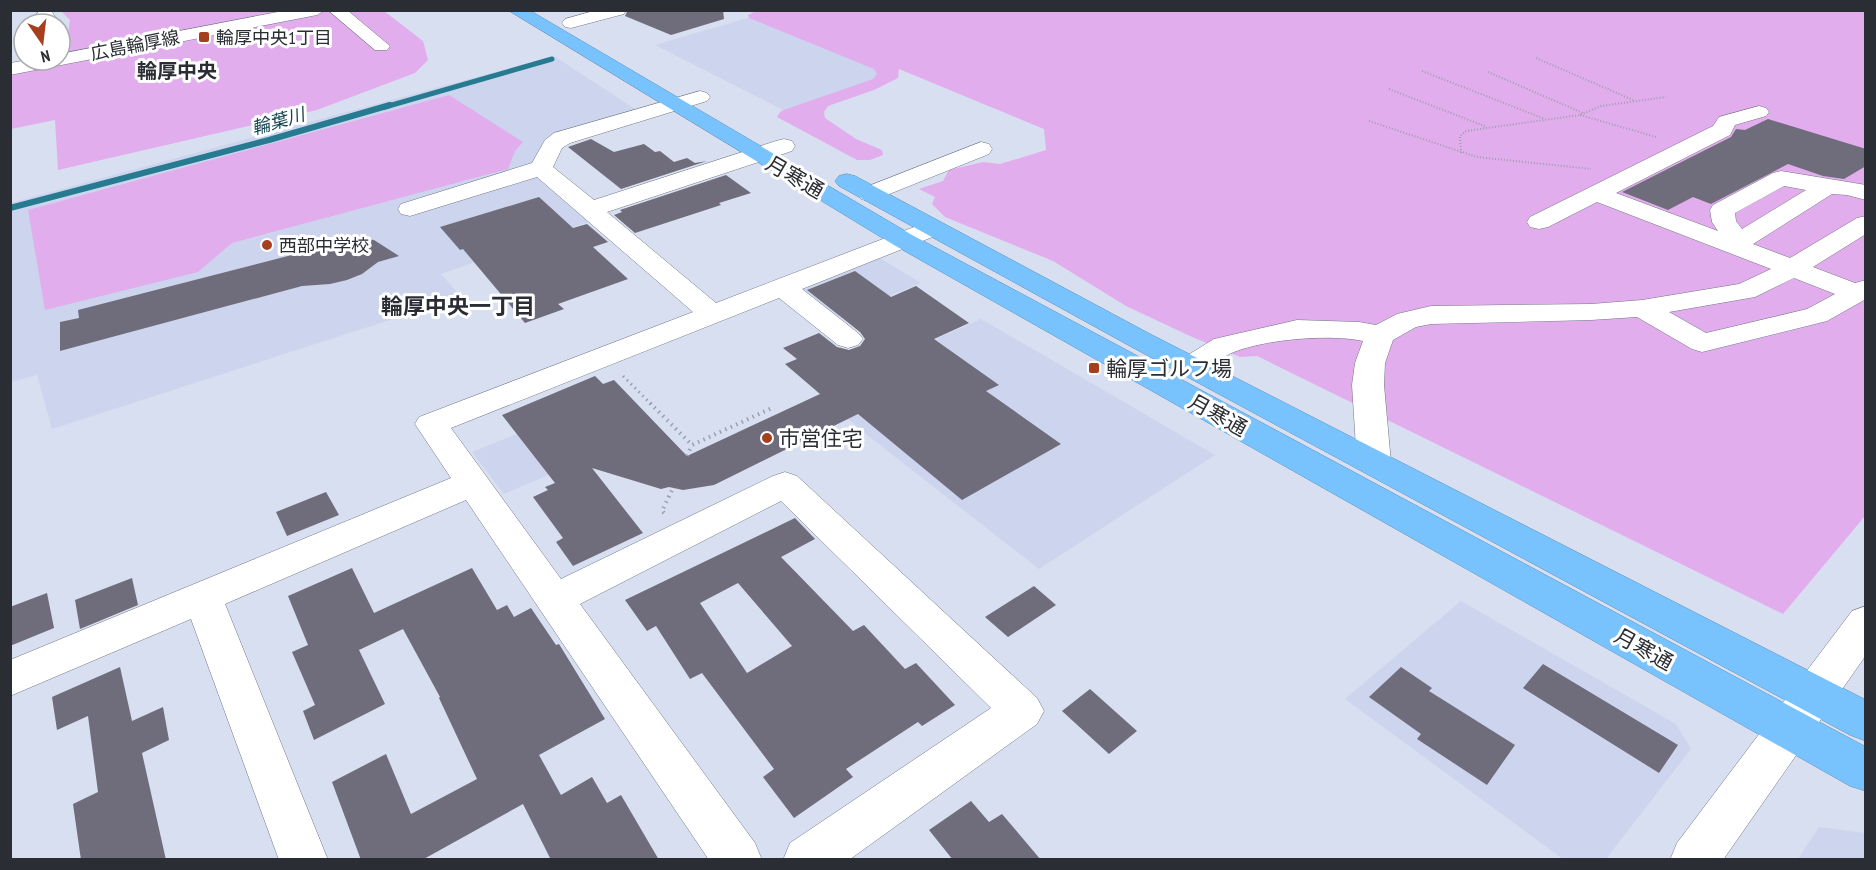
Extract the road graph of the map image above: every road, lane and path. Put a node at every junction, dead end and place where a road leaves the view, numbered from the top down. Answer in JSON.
{"nodes":[{"id":1,"x":317,"y":10,"type":"edge"},
{"id":2,"x":336,"y":10,"type":"edge"},
{"id":3,"x":516,"y":10,"type":"edge"},
{"id":4,"x":618,"y":10,"type":"edge"},
{"id":5,"x":560,"y":17,"type":"edge"},
{"id":6,"x":381,"y":46,"type":"dead end"},
{"id":7,"x":72,"y":53,"type":"edge"},
{"id":8,"x":1536,"y":58,"type":"dead end"},
{"id":9,"x":1422,"y":71,"type":"dead end"},
{"id":10,"x":1488,"y":72,"type":"dead end"},
{"id":11,"x":1389,"y":89,"type":"dead end"},
{"id":12,"x":1666,"y":97,"type":"dead end"},
{"id":13,"x":1633,"y":100,"type":"junction"},
{"id":14,"x":687,"y":101,"type":"junction"},
{"id":15,"x":1759,"y":112,"type":"dead end"},
{"id":16,"x":1583,"y":113,"type":"junction"},
{"id":17,"x":1580,"y":115,"type":"junction"},
{"id":18,"x":1546,"y":119,"type":"junction"},
{"id":19,"x":1369,"y":121,"type":"dead end"},
{"id":20,"x":1488,"y":127,"type":"junction"},
{"id":21,"x":1689,"y":146,"type":"junction"},
{"id":22,"x":981,"y":149,"type":"dead end"},
{"id":23,"x":771,"y":151,"type":"junction"},
{"id":24,"x":1461,"y":153,"type":"junction"},
{"id":25,"x":541,"y":168,"type":"junction"},
{"id":26,"x":1633,"y":174,"type":"junction"},
{"id":27,"x":1852,"y":186,"type":"edge"},
{"id":28,"x":1594,"y":193,"type":"junction"},
{"id":29,"x":869,"y":194,"type":"junction"},
{"id":30,"x":410,"y":209,"type":"dead end"},
{"id":31,"x":588,"y":210,"type":"junction"},
{"id":32,"x":1539,"y":222,"type":"dead end"},
{"id":33,"x":1866,"y":223,"type":"edge"},
{"id":34,"x":917,"y":234,"type":"junction"},
{"id":35,"x":1735,"y":243,"type":"junction"},
{"id":36,"x":1792,"y":268,"type":"junction"},
{"id":37,"x":782,"y":287,"type":"junction"},
{"id":38,"x":1861,"y":290,"type":"edge"},
{"id":39,"x":1642,"y":308,"type":"junction"},
{"id":40,"x":714,"y":315,"type":"junction"},
{"id":41,"x":1380,"y":335,"type":"junction"},
{"id":42,"x":848,"y":339,"type":"dead end"},
{"id":43,"x":605,"y":357,"type":"junction"},
{"id":44,"x":1191,"y":366,"type":"junction"},
{"id":45,"x":772,"y":408,"type":"dead end"},
{"id":46,"x":692,"y":444,"type":"junction"},
{"id":47,"x":687,"y":456,"type":"dead end"},
{"id":48,"x":1374,"y":463,"type":"junction"},
{"id":49,"x":472,"y":483,"type":"junction"},
{"id":50,"x":673,"y":488,"type":"dead end"},
{"id":51,"x":668,"y":518,"type":"dead end"},
{"id":52,"x":203,"y":597,"type":"junction"},
{"id":53,"x":555,"y":599,"type":"junction"},
{"id":54,"x":1866,"y":622,"type":"edge"},
{"id":55,"x":10,"y":679,"type":"edge"},
{"id":56,"x":1803,"y":712,"type":"junction"},
{"id":57,"x":1866,"y":722,"type":"edge"},
{"id":58,"x":1866,"y":771,"type":"edge"},
{"id":59,"x":304,"y":860,"type":"edge"},
{"id":60,"x":738,"y":860,"type":"edge"},
{"id":61,"x":807,"y":860,"type":"edge"},
{"id":62,"x":1694,"y":860,"type":"edge"}],
"edges":[{"from":1,"to":7,"type":"street","name":"広島輪厚線"},
{"from":2,"to":6,"type":"street"},
{"from":3,"to":14,"type":"highway","name":"月寒通"},
{"from":4,"to":5,"type":"street"},
{"from":5,"to":14,"type":"highway","name":"月寒通"},
{"from":8,"to":13,"type":"path"},
{"from":9,"to":18,"type":"path"},
{"from":10,"to":16,"type":"path"},
{"from":11,"to":20,"type":"path"},
{"from":12,"to":13,"type":"path"},
{"from":13,"to":16,"type":"path"},
{"from":14,"to":23,"type":"highway","name":"月寒通"},
{"from":14,"to":25,"type":"street"},
{"from":15,"to":21,"type":"street"},
{"from":16,"to":17,"type":"path"},
{"from":17,"to":18,"type":"path"},
{"from":17,"to":21,"type":"path"},
{"from":18,"to":20,"type":"path"},
{"from":19,"to":24,"type":"path"},
{"from":20,"to":24,"type":"path"},
{"from":21,"to":26,"type":"street"},
{"from":22,"to":29,"type":"street"},
{"from":23,"to":29,"type":"highway","name":"月寒通"},
{"from":23,"to":31,"type":"street"},
{"from":23,"to":34,"type":"highway","name":"月寒通"},
{"from":24,"to":26,"type":"path"},
{"from":25,"to":30,"type":"street"},
{"from":25,"to":31,"type":"street"},
{"from":26,"to":28,"type":"street"},
{"from":27,"to":35,"type":"street"},
{"from":27,"to":35,"type":"street"},
{"from":28,"to":32,"type":"street"},
{"from":28,"to":35,"type":"street"},
{"from":29,"to":34,"type":"highway","name":"月寒通"},
{"from":31,"to":40,"type":"street"},
{"from":33,"to":36,"type":"street"},
{"from":34,"to":37,"type":"street"},
{"from":34,"to":44,"type":"highway","name":"月寒通"},
{"from":34,"to":56,"type":"highway","name":"月寒通"},
{"from":35,"to":36,"type":"street"},
{"from":36,"to":38,"type":"street"},
{"from":36,"to":39,"type":"street"},
{"from":37,"to":40,"type":"street"},
{"from":37,"to":42,"type":"street"},
{"from":38,"to":39,"type":"street"},
{"from":39,"to":41,"type":"street"},
{"from":40,"to":43,"type":"street"},
{"from":41,"to":44,"type":"street"},
{"from":41,"to":48,"type":"street"},
{"from":43,"to":46,"type":"path"},
{"from":43,"to":49,"type":"street"},
{"from":44,"to":48,"type":"highway","name":"月寒通"},
{"from":45,"to":46,"type":"path"},
{"from":46,"to":47,"type":"path"},
{"from":48,"to":56,"type":"highway","name":"月寒通"},
{"from":49,"to":52,"type":"street"},
{"from":49,"to":53,"type":"street"},
{"from":50,"to":51,"type":"path"},
{"from":52,"to":55,"type":"street"},
{"from":52,"to":59,"type":"street"},
{"from":53,"to":60,"type":"street"},
{"from":53,"to":61,"type":"street"},
{"from":54,"to":56,"type":"street"},
{"from":56,"to":57,"type":"highway","name":"月寒通"},
{"from":56,"to":58,"type":"highway","name":"月寒通"},
{"from":56,"to":62,"type":"street"}]}
